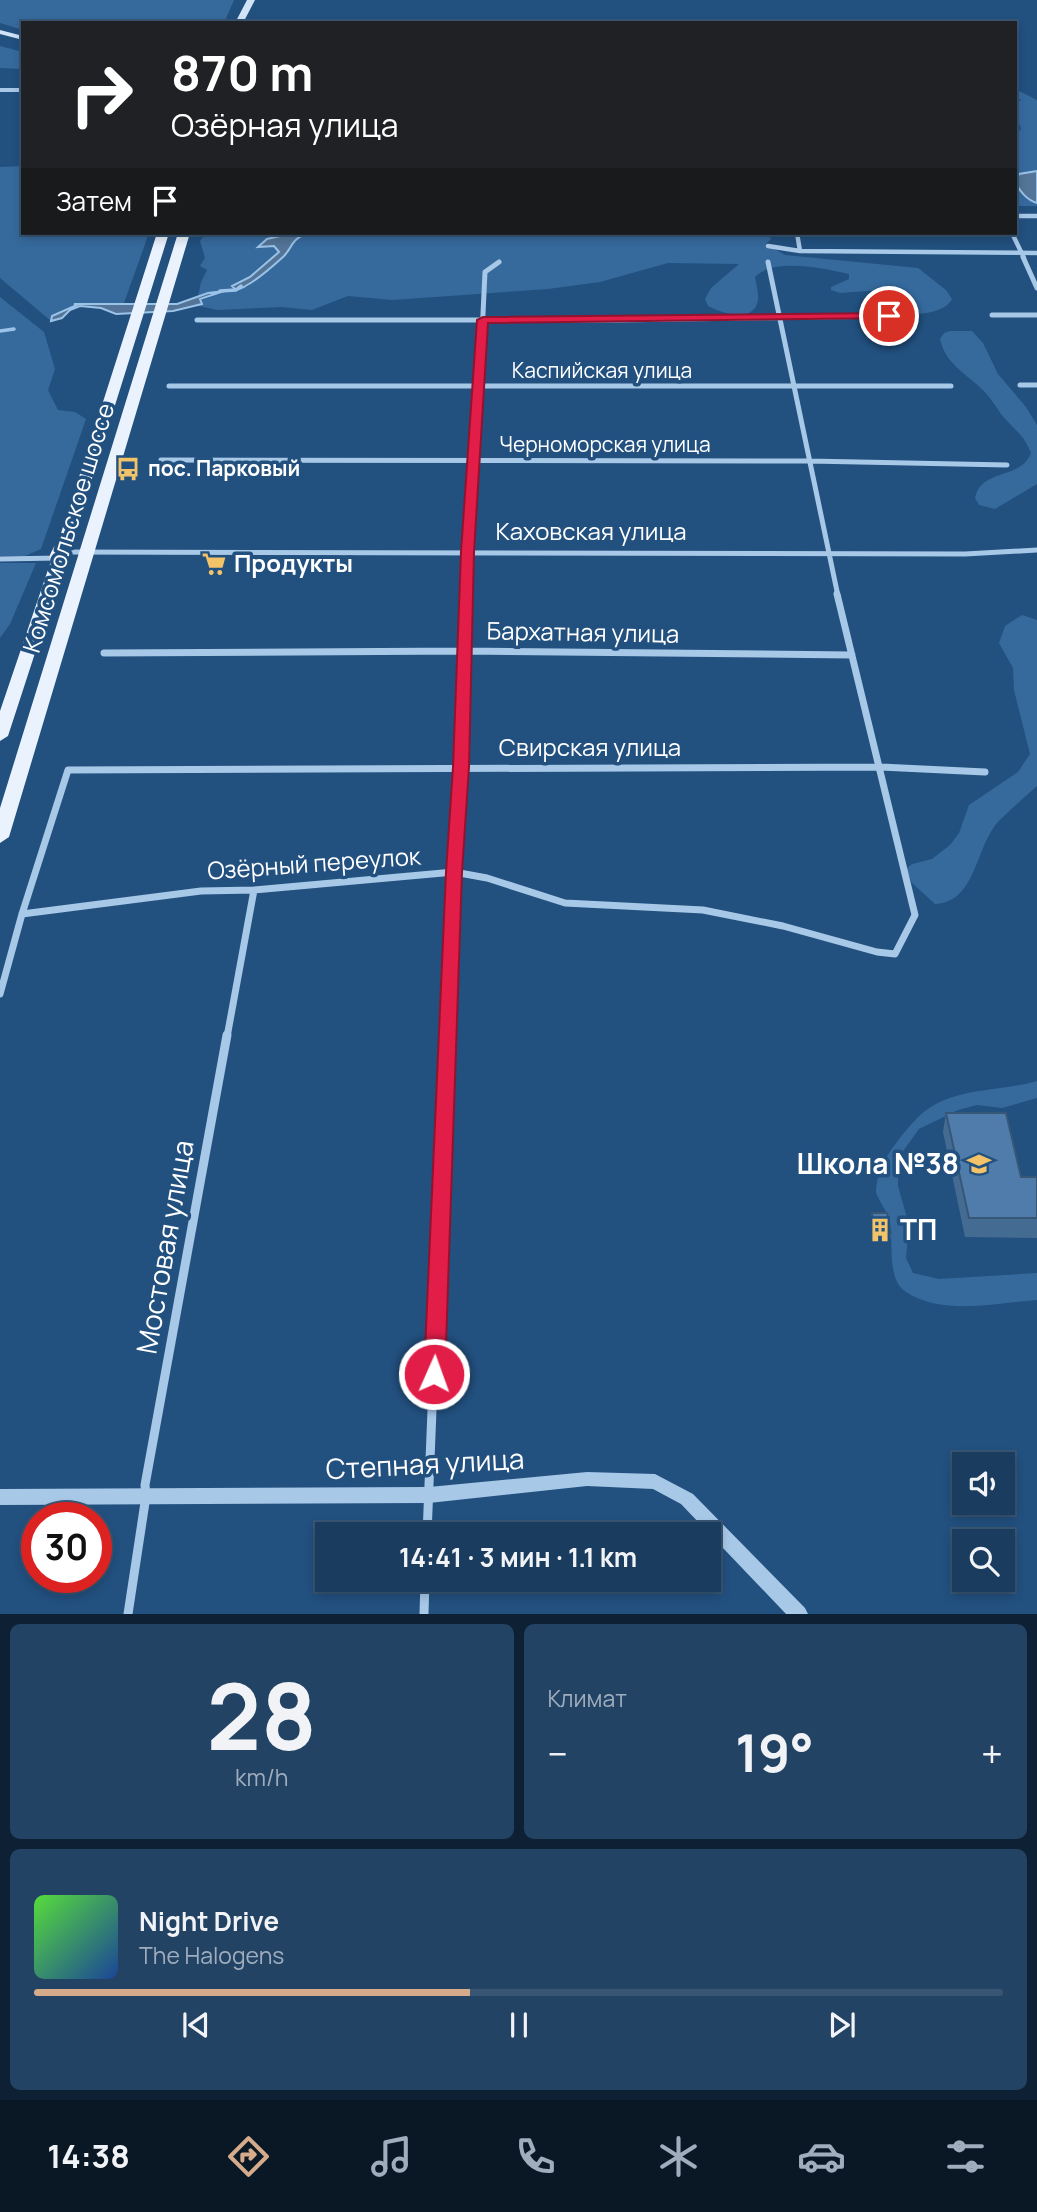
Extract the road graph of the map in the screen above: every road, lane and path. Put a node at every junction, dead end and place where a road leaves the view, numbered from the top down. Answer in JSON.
{"nodes":[{"id":1,"x":252,"y":0,"type":"edge"},
{"id":2,"x":240,"y":21,"type":"edge"},
{"id":3,"x":247,"y":21,"type":"edge"},
{"id":4,"x":0,"y":26,"type":"edge"},
{"id":5,"x":0,"y":32,"type":"edge"},
{"id":6,"x":21,"y":32,"type":"edge"},
{"id":7,"x":21,"y":37,"type":"edge"},
{"id":8,"x":0,"y":90,"type":"edge"},
{"id":9,"x":21,"y":90,"type":"edge"},
{"id":10,"x":1017,"y":216,"type":"edge"},
{"id":11,"x":1037,"y":216,"type":"edge"},
{"id":12,"x":162,"y":235,"type":"edge"},
{"id":13,"x":183,"y":235,"type":"edge"},
{"id":14,"x":797,"y":235,"type":"edge"},
{"id":15,"x":1013,"y":235,"type":"edge"},
{"id":16,"x":768,"y":246,"type":"dead end"},
{"id":17,"x":800,"y":251,"type":"junction"},
{"id":18,"x":1021,"y":253,"type":"junction"},
{"id":19,"x":1037,"y":253,"type":"edge"},
{"id":20,"x":499,"y":262,"type":"dead end"},
{"id":21,"x":768,"y":262,"type":"dead end"},
{"id":22,"x":1037,"y":288,"type":"edge"},
{"id":23,"x":992,"y":315,"type":"dead end"},
{"id":24,"x":1037,"y":315,"type":"edge"},
{"id":25,"x":889,"y":316,"type":"dead end"},
{"id":26,"x":778,"y":317,"type":"junction"},
{"id":27,"x":197,"y":320,"type":"dead end"},
{"id":28,"x":483,"y":320,"type":"junction"},
{"id":29,"x":1037,"y":384,"type":"edge"},
{"id":30,"x":1020,"y":385,"type":"dead end"},
{"id":31,"x":169,"y":386,"type":"dead end"},
{"id":32,"x":477,"y":386,"type":"junction"},
{"id":33,"x":951,"y":386,"type":"dead end"},
{"id":34,"x":795,"y":388,"type":"junction"},
{"id":35,"x":161,"y":460,"type":"dead end"},
{"id":36,"x":475,"y":460,"type":"junction"},
{"id":37,"x":809,"y":461,"type":"junction"},
{"id":38,"x":1007,"y":464,"type":"dead end"},
{"id":39,"x":1037,"y":550,"type":"edge"},
{"id":40,"x":92,"y":552,"type":"junction"},
{"id":41,"x":467,"y":552,"type":"junction"},
{"id":42,"x":827,"y":552,"type":"junction"},
{"id":43,"x":61,"y":555,"type":"junction"},
{"id":44,"x":0,"y":559,"type":"edge"},
{"id":45,"x":464,"y":651,"type":"junction"},
{"id":46,"x":104,"y":653,"type":"dead end"},
{"id":47,"x":852,"y":654,"type":"junction"},
{"id":48,"x":0,"y":736,"type":"edge"},
{"id":49,"x":461,"y":767,"type":"junction"},
{"id":50,"x":881,"y":767,"type":"junction"},
{"id":51,"x":985,"y":772,"type":"dead end"},
{"id":52,"x":0,"y":837,"type":"edge"},
{"id":53,"x":454,"y":872,"type":"junction"},
{"id":54,"x":254,"y":890,"type":"junction"},
{"id":55,"x":22,"y":914,"type":"junction"},
{"id":56,"x":0,"y":994,"type":"edge"},
{"id":57,"x":429,"y":1495,"type":"junction"},
{"id":58,"x":146,"y":1496,"type":"junction"},
{"id":59,"x":0,"y":1497,"type":"edge"},
{"id":60,"x":428,"y":1522,"type":"edge"},
{"id":61,"x":425,"y":1592,"type":"edge"},
{"id":62,"x":128,"y":1614,"type":"edge"},
{"id":63,"x":424,"y":1614,"type":"edge"},
{"id":64,"x":799,"y":1614,"type":"edge"}],
"edges":[{"from":1,"to":2,"type":"main road"},
{"from":1,"to":3,"type":"main road"},
{"from":4,"to":6,"type":"main road"},
{"from":5,"to":7,"type":"main road"},
{"from":8,"to":9,"type":"street"},
{"from":10,"to":11,"type":"street"},
{"from":12,"to":43,"type":"main road","name":"Комсомольское шоссе"},
{"from":13,"to":40,"type":"main road","name":"Комсомольское шоссе"},
{"from":14,"to":17,"type":"street"},
{"from":15,"to":18,"type":"street"},
{"from":16,"to":17,"type":"street"},
{"from":17,"to":18,"type":"street"},
{"from":18,"to":19,"type":"street"},
{"from":18,"to":22,"type":"street"},
{"from":20,"to":28,"type":"street"},
{"from":21,"to":26,"type":"street"},
{"from":23,"to":24,"type":"street"},
{"from":25,"to":26,"type":"street"},
{"from":26,"to":28,"type":"street"},
{"from":26,"to":34,"type":"street"},
{"from":27,"to":28,"type":"street"},
{"from":28,"to":32,"type":"street"},
{"from":29,"to":30,"type":"street"},
{"from":31,"to":32,"type":"street","name":"Каспийская улица"},
{"from":32,"to":34,"type":"street","name":"Каспийская улица"},
{"from":32,"to":36,"type":"street"},
{"from":33,"to":34,"type":"street","name":"Каспийская улица"},
{"from":34,"to":37,"type":"street"},
{"from":35,"to":36,"type":"street","name":"Черноморская улица"},
{"from":36,"to":37,"type":"street","name":"Черноморская улица"},
{"from":36,"to":41,"type":"street"},
{"from":37,"to":38,"type":"street","name":"Черноморская улица"},
{"from":37,"to":42,"type":"street"},
{"from":39,"to":42,"type":"street","name":"Каховская улица"},
{"from":40,"to":41,"type":"street","name":"Каховская улица"},
{"from":40,"to":43,"type":"street","name":"Каховская улица"},
{"from":40,"to":52,"type":"main road","name":"Комсомольское шоссе"},
{"from":41,"to":42,"type":"street","name":"Каховская улица"},
{"from":41,"to":45,"type":"street"},
{"from":42,"to":47,"type":"street"},
{"from":43,"to":44,"type":"street","name":"Каховская улица"},
{"from":43,"to":48,"type":"main road","name":"Комсомольское шоссе"},
{"from":45,"to":46,"type":"street","name":"Бархатная улица"},
{"from":45,"to":47,"type":"street","name":"Бархатная улица"},
{"from":45,"to":49,"type":"street"},
{"from":47,"to":50,"type":"street"},
{"from":49,"to":50,"type":"street","name":"Свирская улица"},
{"from":49,"to":53,"type":"street"},
{"from":49,"to":55,"type":"street","name":"Свирская улица"},
{"from":50,"to":51,"type":"street","name":"Свирская улица"},
{"from":50,"to":53,"type":"street","name":"Озёрный переулок"},
{"from":53,"to":54,"type":"street","name":"Озёрный переулок"},
{"from":53,"to":57,"type":"street"},
{"from":54,"to":55,"type":"street","name":"Озёрный переулок"},
{"from":54,"to":58,"type":"street","name":"Мостовая улица"},
{"from":55,"to":56,"type":"street"},
{"from":57,"to":58,"type":"street","name":"Степная улица"},
{"from":57,"to":60,"type":"street"},
{"from":57,"to":64,"type":"street","name":"Степная улица"},
{"from":58,"to":59,"type":"street","name":"Степная улица"},
{"from":58,"to":62,"type":"street","name":"Мостовая улица"},
{"from":61,"to":63,"type":"street"}]}
